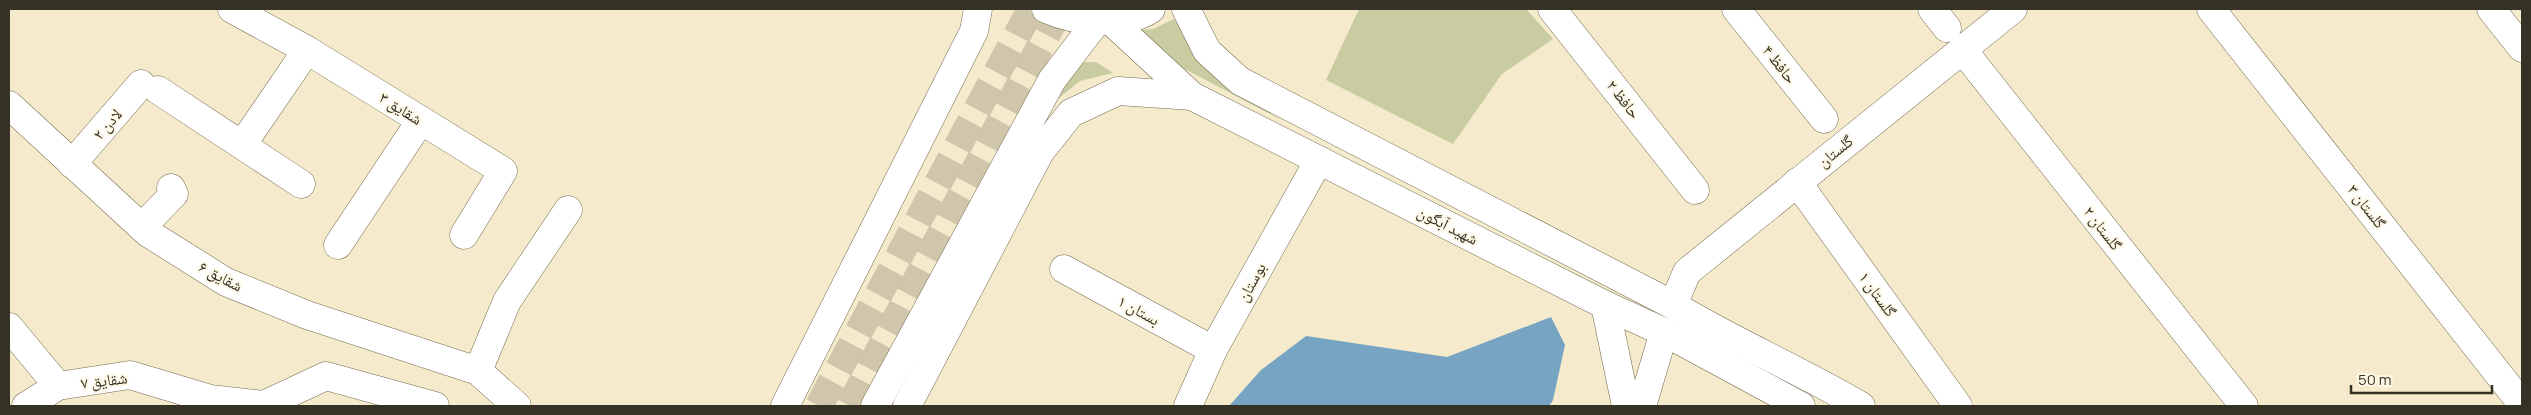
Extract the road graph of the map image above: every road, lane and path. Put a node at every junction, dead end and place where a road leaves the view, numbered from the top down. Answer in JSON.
{"nodes":[{"id":1,"x":232,"y":9,"type":"edge"},
{"id":2,"x":978,"y":9,"type":"edge"},
{"id":3,"x":1046,"y":9,"type":"edge"},
{"id":4,"x":1151,"y":9,"type":"edge"},
{"id":5,"x":1186,"y":9,"type":"edge"},
{"id":6,"x":1552,"y":9,"type":"edge"},
{"id":7,"x":1736,"y":9,"type":"edge"},
{"id":8,"x":2013,"y":9,"type":"edge"},
{"id":9,"x":2211,"y":9,"type":"edge"},
{"id":10,"x":2491,"y":9,"type":"edge"},
{"id":11,"x":1104,"y":21,"type":"junction"},
{"id":12,"x":1947,"y":28,"type":"edge"},
{"id":13,"x":2522,"y":48,"type":"edge"},
{"id":14,"x":307,"y":50,"type":"junction"},
{"id":15,"x":1192,"y":96,"type":"junction"},
{"id":16,"x":9,"y":105,"type":"edge"},
{"id":17,"x":1824,"y":119,"type":"dead end"},
{"id":18,"x":421,"y":120,"type":"junction"},
{"id":19,"x":242,"y":145,"type":"junction"},
{"id":20,"x":1319,"y":160,"type":"junction"},
{"id":21,"x":72,"y":164,"type":"junction"},
{"id":22,"x":1797,"y":182,"type":"junction"},
{"id":23,"x":301,"y":184,"type":"dead end"},
{"id":24,"x":171,"y":188,"type":"dead end"},
{"id":25,"x":1695,"y":190,"type":"dead end"},
{"id":26,"x":1470,"y":200,"type":"junction"},
{"id":27,"x":568,"y":210,"type":"dead end"},
{"id":28,"x":142,"y":227,"type":"junction"},
{"id":29,"x":1456,"y":229,"type":"junction"},
{"id":30,"x":464,"y":235,"type":"dead end"},
{"id":31,"x":338,"y":245,"type":"dead end"},
{"id":32,"x":1064,"y":269,"type":"dead end"},
{"id":33,"x":1605,"y":305,"type":"junction"},
{"id":34,"x":1673,"y":305,"type":"junction"},
{"id":35,"x":9,"y":326,"type":"edge"},
{"id":36,"x":1664,"y":332,"type":"junction"},
{"id":37,"x":1213,"y":350,"type":"junction"},
{"id":38,"x":478,"y":371,"type":"junction"},
{"id":39,"x":58,"y":386,"type":"junction"},
{"id":40,"x":9,"y":403,"type":"edge"},
{"id":41,"x":2522,"y":404,"type":"edge"},
{"id":42,"x":13,"y":406,"type":"edge"},
{"id":43,"x":26,"y":406,"type":"edge"},
{"id":44,"x":436,"y":406,"type":"edge"},
{"id":45,"x":517,"y":406,"type":"edge"},
{"id":46,"x":785,"y":406,"type":"edge"},
{"id":47,"x":875,"y":406,"type":"edge"},
{"id":48,"x":907,"y":406,"type":"edge"},
{"id":49,"x":1188,"y":406,"type":"edge"},
{"id":50,"x":1626,"y":406,"type":"edge"},
{"id":51,"x":1642,"y":406,"type":"edge"},
{"id":52,"x":1801,"y":406,"type":"edge"},
{"id":53,"x":1861,"y":406,"type":"edge"},
{"id":54,"x":1958,"y":406,"type":"edge"},
{"id":55,"x":2244,"y":406,"type":"edge"}],
"edges":[{"from":1,"to":14,"type":"main road","name":"شقایق ۳"},
{"from":2,"to":46,"type":"main road"},
{"from":3,"to":11,"type":"main road"},
{"from":4,"to":11,"type":"main road"},
{"from":5,"to":26,"type":"main road","name":"شهید آبگون"},
{"from":6,"to":25,"type":"main road","name":"حافظ ۲"},
{"from":7,"to":17,"type":"main road","name":"حافظ ۴"},
{"from":8,"to":12,"type":"main road","name":"گلستان"},
{"from":9,"to":41,"type":"main road","name":"گلستان ۳"},
{"from":10,"to":13,"type":"main road"},
{"from":11,"to":15,"type":"main road","name":"شهید آبگون"},
{"from":11,"to":47,"type":"main road"},
{"from":12,"to":22,"type":"main road","name":"گلستان"},
{"from":12,"to":55,"type":"main road","name":"گلستان ۲"},
{"from":14,"to":18,"type":"main road","name":"شقایق ۳"},
{"from":14,"to":19,"type":"main road"},
{"from":15,"to":20,"type":"main road","name":"شهید آبگون"},
{"from":15,"to":48,"type":"main road"},
{"from":16,"to":21,"type":"main road","name":"شقایق ۶"},
{"from":18,"to":30,"type":"main road","name":"شقایق ۳"},
{"from":18,"to":31,"type":"main road"},
{"from":19,"to":21,"type":"main road","name":"لادن ۲"},
{"from":19,"to":23,"type":"main road"},
{"from":20,"to":29,"type":"main road","name":"شهید آبگون"},
{"from":20,"to":37,"type":"main road","name":"بوستان"},
{"from":21,"to":28,"type":"main road","name":"شقایق ۶"},
{"from":22,"to":34,"type":"main road","name":"گلستان"},
{"from":22,"to":54,"type":"main road","name":"گلستان ۱"},
{"from":24,"to":28,"type":"main road"},
{"from":26,"to":29,"type":"main road"},
{"from":26,"to":34,"type":"main road","name":"شهید آبگون"},
{"from":27,"to":38,"type":"main road"},
{"from":28,"to":38,"type":"main road","name":"شقایق ۶"},
{"from":29,"to":33,"type":"main road","name":"شهید آبگون"},
{"from":32,"to":37,"type":"main road","name":"بستان ۱"},
{"from":33,"to":36,"type":"main road","name":"شهید آبگون"},
{"from":33,"to":50,"type":"main road"},
{"from":34,"to":53,"type":"main road","name":"شهید آبگون"},
{"from":35,"to":39,"type":"main road"},
{"from":36,"to":51,"type":"main road"},
{"from":36,"to":52,"type":"main road","name":"شهید آبگون"},
{"from":37,"to":49,"type":"main road","name":"بوستان"},
{"from":38,"to":45,"type":"main road"},
{"from":39,"to":43,"type":"main road"},
{"from":39,"to":44,"type":"main road","name":"شقایق ۷"},
{"from":40,"to":42,"type":"main road"}]}
